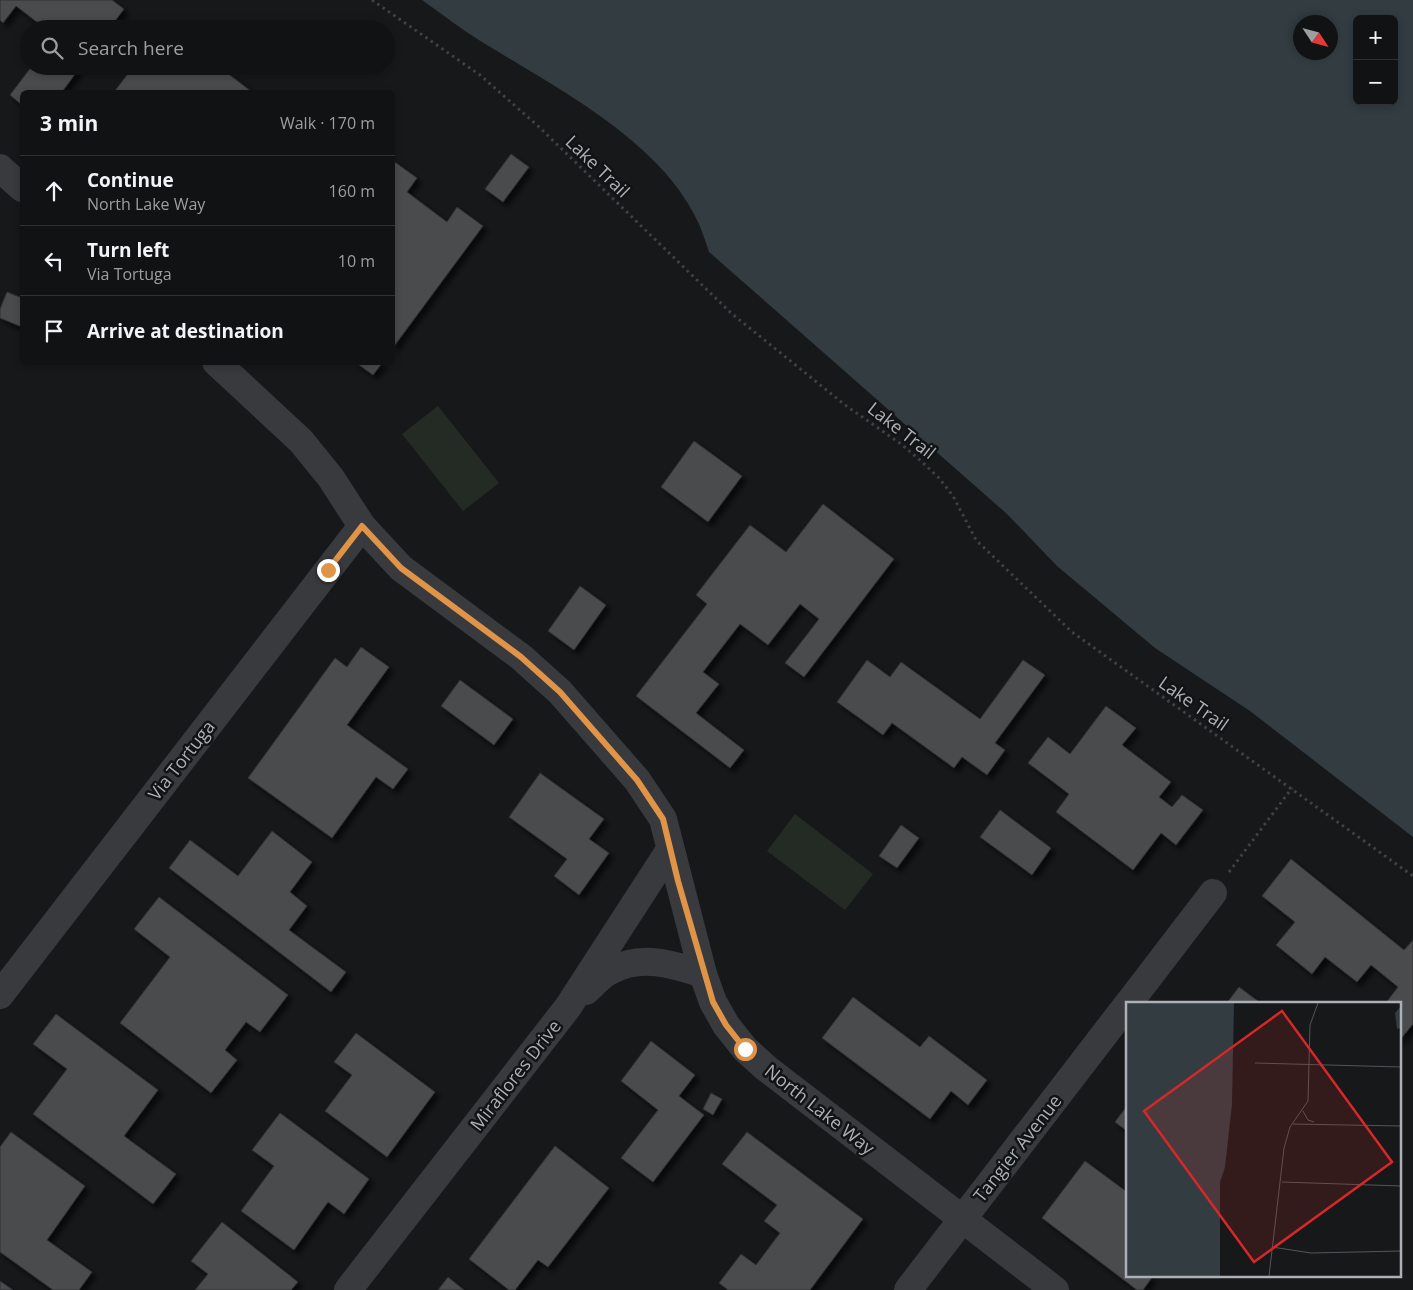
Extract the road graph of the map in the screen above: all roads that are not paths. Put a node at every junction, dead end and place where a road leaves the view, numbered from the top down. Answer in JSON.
{"nodes":[{"id":1,"x":219,"y":365,"type":"edge"},
{"id":2,"x":362,"y":526,"type":"junction"},
{"id":3,"x":669,"y":850,"type":"junction"},
{"id":4,"x":1214,"y":893,"type":"road end"},
{"id":5,"x":703,"y":974,"type":"junction"},
{"id":6,"x":0,"y":995,"type":"edge"},
{"id":7,"x":1129,"y":1002,"type":"edge"},
{"id":8,"x":1126,"y":1006,"type":"edge"},
{"id":9,"x":568,"y":1007,"type":"junction"},
{"id":10,"x":963,"y":1219,"type":"junction"},
{"id":11,"x":348,"y":1290,"type":"edge"},
{"id":12,"x":908,"y":1290,"type":"edge"},
{"id":13,"x":1055,"y":1290,"type":"edge"}],
"edges":[{"from":1,"to":2,"type":"street","name":"North Lake Way"},
{"from":2,"to":3,"type":"street","name":"North Lake Way"},
{"from":2,"to":6,"type":"street","name":"Via Tortuga"},
{"from":3,"to":5,"type":"street","name":"North Lake Way"},
{"from":3,"to":9,"type":"street","name":"Miraflores Drive"},
{"from":4,"to":7,"type":"street","name":"Tangier Avenue"},
{"from":5,"to":9,"type":"street"},
{"from":5,"to":10,"type":"street","name":"North Lake Way"},
{"from":8,"to":10,"type":"street","name":"Tangier Avenue"},
{"from":9,"to":11,"type":"street","name":"Miraflores Drive"},
{"from":10,"to":12,"type":"street","name":"Tangier Avenue"},
{"from":10,"to":13,"type":"street","name":"North Lake Way"}]}
